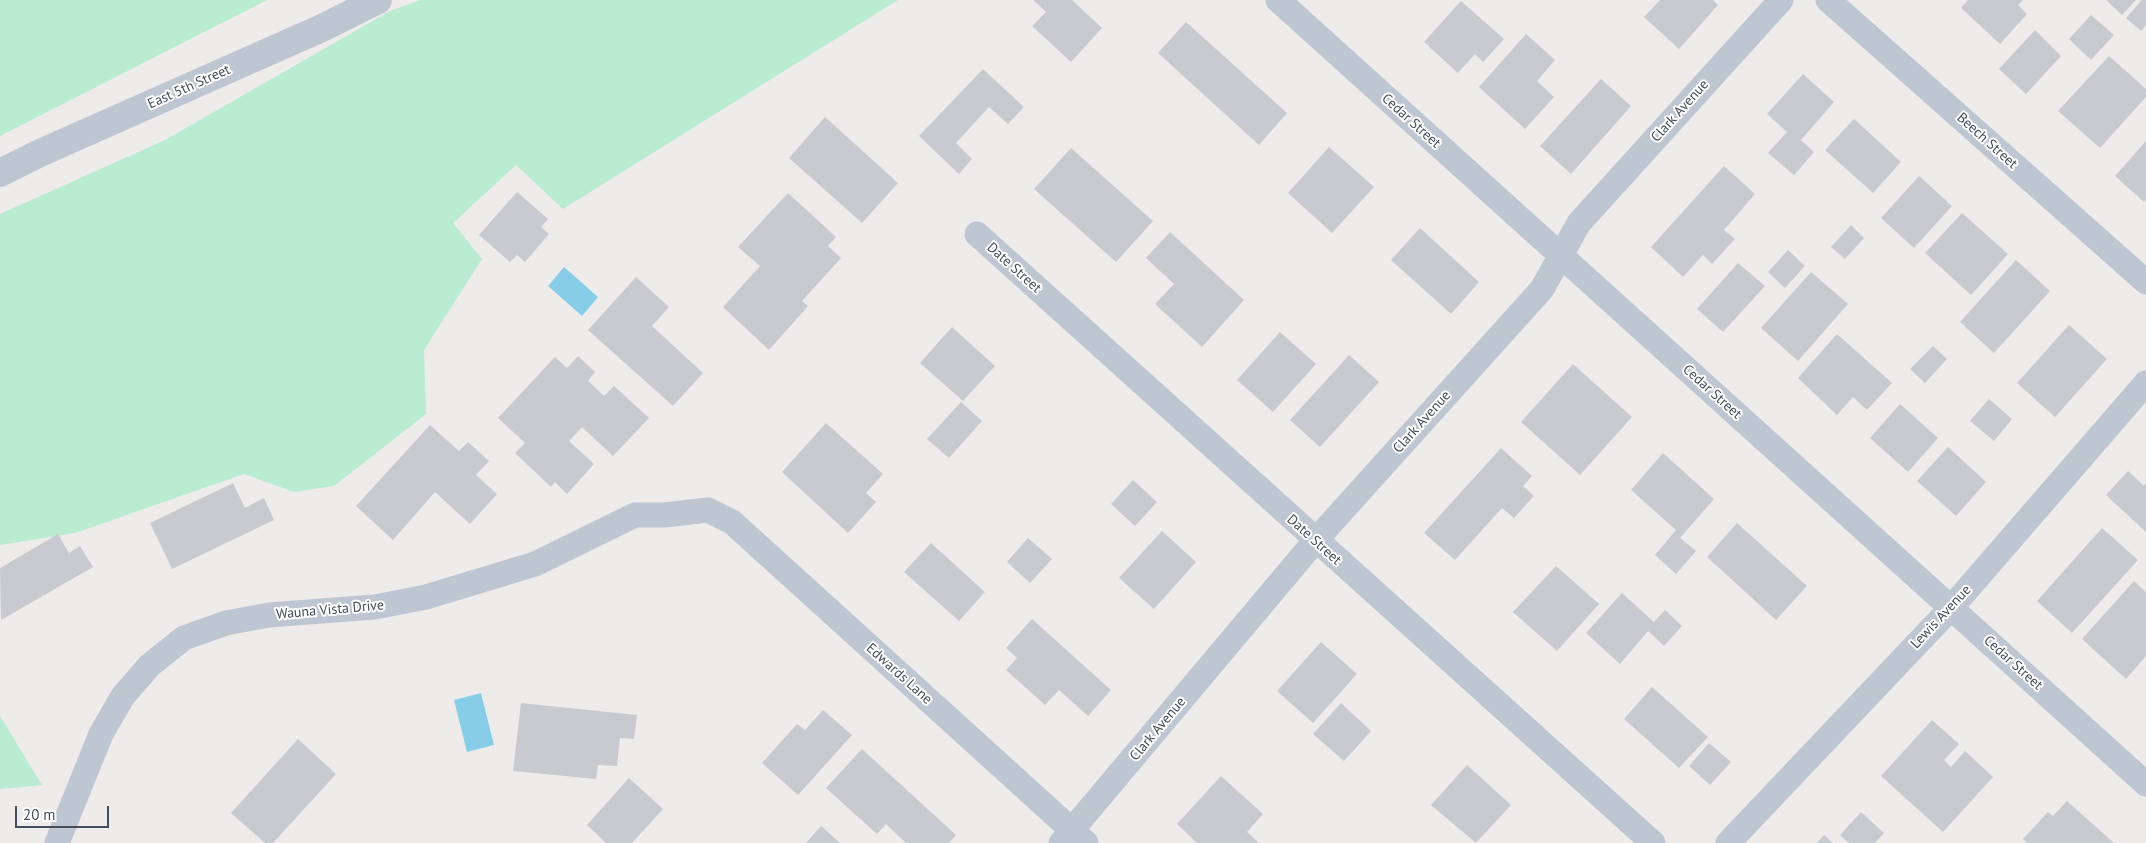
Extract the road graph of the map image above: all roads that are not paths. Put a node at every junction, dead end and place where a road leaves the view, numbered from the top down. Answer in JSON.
{"nodes":[{"id":1,"x":378,"y":0,"type":"edge"},
{"id":2,"x":1278,"y":0,"type":"edge"},
{"id":3,"x":1781,"y":0,"type":"edge"},
{"id":4,"x":1828,"y":0,"type":"edge"},
{"id":5,"x":0,"y":173,"type":"edge"},
{"id":6,"x":977,"y":234,"type":"dead end"},
{"id":7,"x":1560,"y":256,"type":"junction"},
{"id":8,"x":2146,"y":282,"type":"edge"},
{"id":9,"x":2146,"y":383,"type":"edge"},
{"id":10,"x":708,"y":510,"type":"joint"},
{"id":11,"x":1316,"y":541,"type":"junction"},
{"id":12,"x":1951,"y":608,"type":"junction"},
{"id":13,"x":2146,"y":784,"type":"edge"},
{"id":14,"x":1073,"y":839,"type":"edge"},
{"id":15,"x":57,"y":843,"type":"edge"},
{"id":16,"x":1653,"y":843,"type":"edge"},
{"id":17,"x":1728,"y":843,"type":"edge"}],
"edges":[{"from":1,"to":5,"type":"street","name":"East 5th Street"},
{"from":2,"to":7,"type":"street","name":"Cedar Street"},
{"from":3,"to":7,"type":"street","name":"Clark Avenue"},
{"from":4,"to":8,"type":"street","name":"Beech Street"},
{"from":6,"to":11,"type":"street","name":"Date Street"},
{"from":7,"to":11,"type":"street","name":"Clark Avenue"},
{"from":7,"to":12,"type":"street","name":"Cedar Street"},
{"from":9,"to":12,"type":"street","name":"Lewis Avenue"},
{"from":10,"to":14,"type":"street","name":"Edwards Lane"},
{"from":10,"to":15,"type":"street","name":"Wauna Vista Drive"},
{"from":11,"to":14,"type":"street","name":"Clark Avenue"},
{"from":11,"to":16,"type":"street","name":"Date Street"},
{"from":12,"to":13,"type":"street","name":"Cedar Street"},
{"from":12,"to":17,"type":"street","name":"Lewis Avenue"}]}
